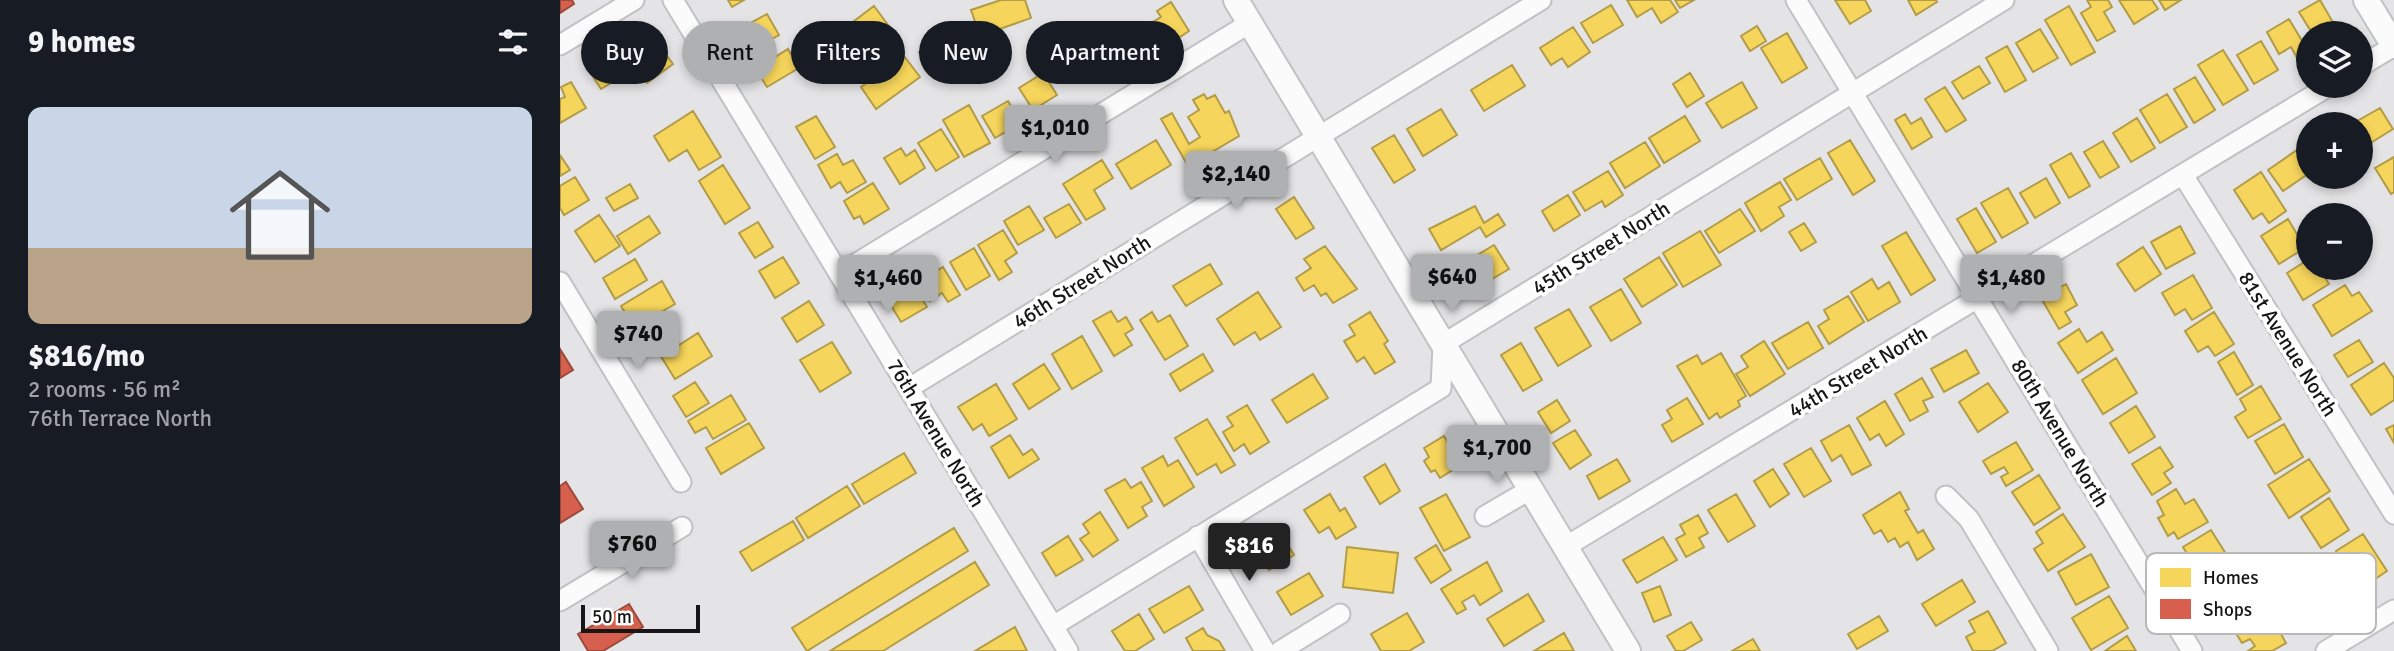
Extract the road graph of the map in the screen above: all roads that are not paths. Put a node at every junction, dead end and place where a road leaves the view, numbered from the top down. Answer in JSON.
{"nodes":[{"id":1,"x":634,"y":0,"type":"edge"},
{"id":2,"x":673,"y":0,"type":"edge"},
{"id":3,"x":1236,"y":0,"type":"edge"},
{"id":4,"x":1541,"y":0,"type":"edge"},
{"id":5,"x":1796,"y":0,"type":"edge"},
{"id":6,"x":2004,"y":0,"type":"edge"},
{"id":7,"x":2366,"y":0,"type":"edge"},
{"id":8,"x":1250,"y":23,"type":"junction"},
{"id":9,"x":560,"y":44,"type":"edge"},
{"id":10,"x":2394,"y":46,"type":"edge"},
{"id":11,"x":2373,"y":59,"type":"edge"},
{"id":12,"x":1852,"y":93,"type":"junction"},
{"id":13,"x":2309,"y":98,"type":"edge"},
{"id":14,"x":1320,"y":136,"type":"junction"},
{"id":15,"x":2183,"y":175,"type":"junction"},
{"id":16,"x":839,"y":274,"type":"junction"},
{"id":17,"x":560,"y":282,"type":"edge"},
{"id":18,"x":1978,"y":300,"type":"junction"},
{"id":19,"x":1443,"y":344,"type":"junction"},
{"id":20,"x":909,"y":388,"type":"junction"},
{"id":21,"x":681,"y":482,"type":"dead end"},
{"id":22,"x":1531,"y":489,"type":"junction"},
{"id":23,"x":1946,"y":496,"type":"dead end"},
{"id":24,"x":2394,"y":514,"type":"edge"},
{"id":25,"x":1485,"y":516,"type":"dead end"},
{"id":26,"x":682,"y":527,"type":"dead end"},
{"id":27,"x":1198,"y":536,"type":"junction"},
{"id":28,"x":1565,"y":547,"type":"junction"},
{"id":29,"x":2146,"y":576,"type":"edge"},
{"id":30,"x":560,"y":601,"type":"edge"},
{"id":31,"x":2394,"y":610,"type":"edge"},
{"id":32,"x":1340,"y":614,"type":"dead end"},
{"id":33,"x":2376,"y":621,"type":"edge"},
{"id":34,"x":1053,"y":626,"type":"junction"},
{"id":35,"x":2182,"y":634,"type":"edge"},
{"id":36,"x":2354,"y":634,"type":"edge"},
{"id":37,"x":1068,"y":651,"type":"edge"},
{"id":38,"x":1265,"y":651,"type":"edge"},
{"id":39,"x":1280,"y":651,"type":"edge"},
{"id":40,"x":1628,"y":651,"type":"edge"},
{"id":41,"x":2048,"y":651,"type":"edge"},
{"id":42,"x":2192,"y":651,"type":"edge"},
{"id":43,"x":2326,"y":651,"type":"edge"}],
"edges":[{"from":1,"to":9,"type":"street"},
{"from":2,"to":16,"type":"street","name":"76th Avenue North"},
{"from":3,"to":8,"type":"street"},
{"from":4,"to":14,"type":"street","name":"46th Street North"},
{"from":5,"to":12,"type":"street","name":"80th Avenue North"},
{"from":6,"to":12,"type":"street","name":"45th Street North"},
{"from":7,"to":10,"type":"street"},
{"from":8,"to":14,"type":"street"},
{"from":8,"to":16,"type":"street"},
{"from":10,"to":11,"type":"street"},
{"from":12,"to":18,"type":"street","name":"80th Avenue North"},
{"from":12,"to":19,"type":"street","name":"45th Street North"},
{"from":13,"to":15,"type":"street","name":"44th Street North"},
{"from":14,"to":19,"type":"street"},
{"from":14,"to":20,"type":"street","name":"46th Street North"},
{"from":15,"to":18,"type":"street","name":"44th Street North"},
{"from":15,"to":24,"type":"street","name":"81st Avenue North"},
{"from":16,"to":20,"type":"street","name":"76th Avenue North"},
{"from":17,"to":21,"type":"street"},
{"from":18,"to":28,"type":"street","name":"44th Street North"},
{"from":18,"to":29,"type":"street","name":"80th Avenue North"},
{"from":19,"to":22,"type":"street"},
{"from":19,"to":27,"type":"street"},
{"from":20,"to":34,"type":"street","name":"76th Avenue North"},
{"from":22,"to":25,"type":"street"},
{"from":22,"to":28,"type":"street"},
{"from":23,"to":41,"type":"street"},
{"from":26,"to":30,"type":"street"},
{"from":27,"to":34,"type":"street"},
{"from":27,"to":38,"type":"street"},
{"from":28,"to":40,"type":"street"},
{"from":31,"to":33,"type":"street"},
{"from":32,"to":39,"type":"street"},
{"from":34,"to":37,"type":"street","name":"76th Avenue North"},
{"from":35,"to":42,"type":"street","name":"80th Avenue North"},
{"from":36,"to":43,"type":"street"}]}
